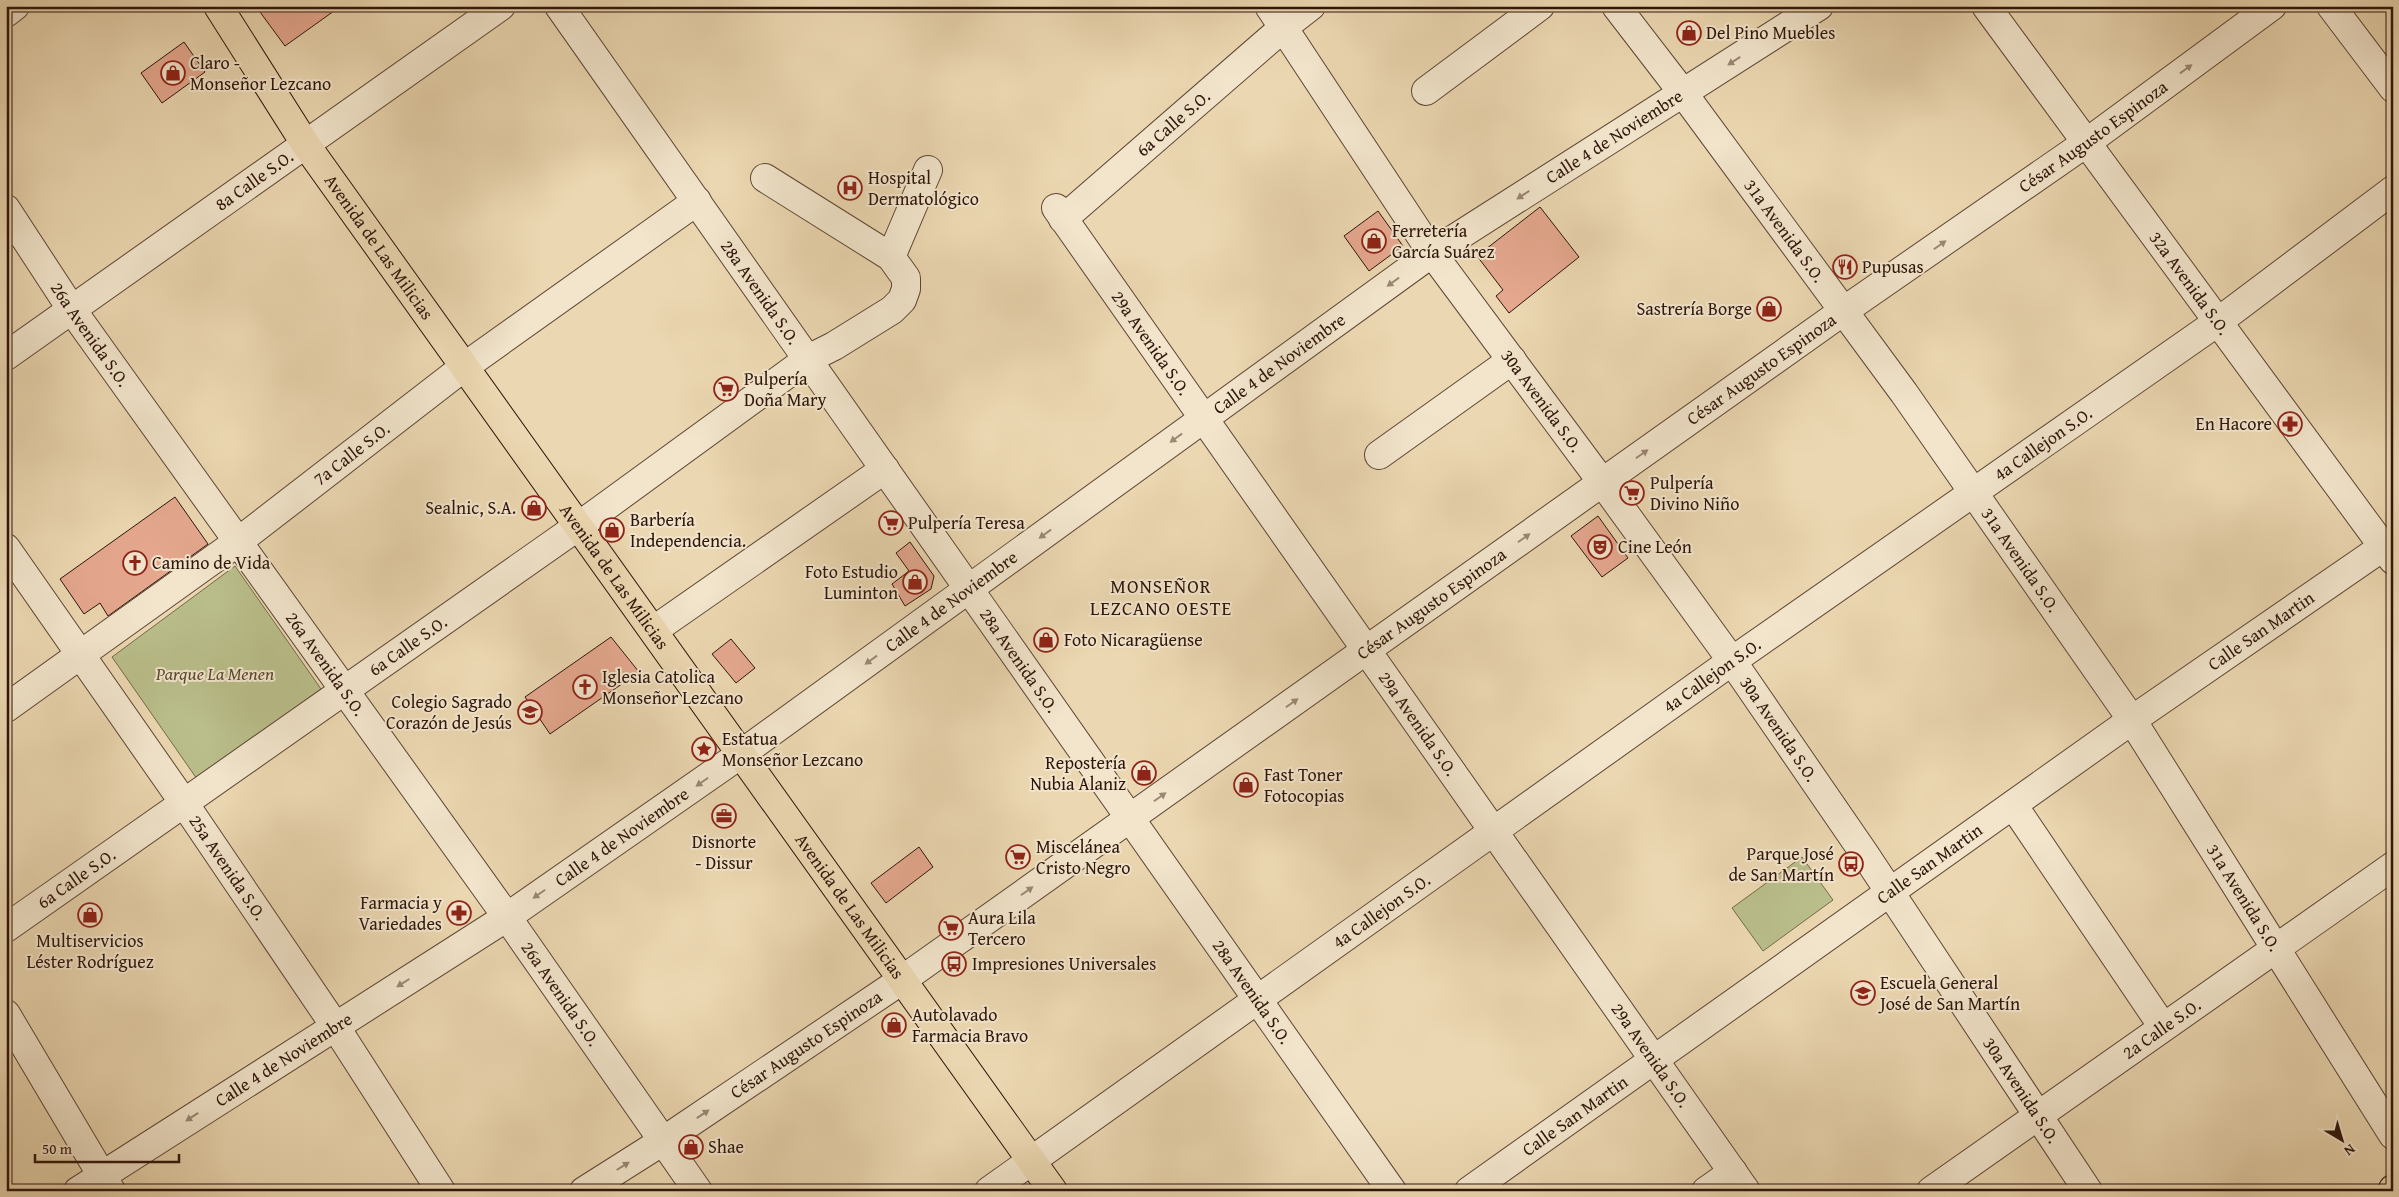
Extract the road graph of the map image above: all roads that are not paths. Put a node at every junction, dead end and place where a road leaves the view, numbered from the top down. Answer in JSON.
{"nodes":[{"id":1,"x":15,"y":6,"type":"edge"},
{"id":2,"x":218,"y":6,"type":"edge"},
{"id":3,"x":501,"y":6,"type":"edge"},
{"id":4,"x":560,"y":6,"type":"edge"},
{"id":5,"x":1312,"y":6,"type":"edge"},
{"id":6,"x":1540,"y":6,"type":"edge"},
{"id":7,"x":1616,"y":6,"type":"edge"},
{"id":8,"x":1819,"y":6,"type":"edge"},
{"id":9,"x":1986,"y":6,"type":"edge"},
{"id":10,"x":2272,"y":6,"type":"edge"},
{"id":11,"x":2331,"y":6,"type":"edge"},
{"id":12,"x":6,"y":13,"type":"edge"},
{"id":13,"x":1792,"y":13,"type":"edge"},
{"id":14,"x":1276,"y":17,"type":"edge"},
{"id":15,"x":2393,"y":88,"type":"edge"},
{"id":16,"x":1426,"y":91,"type":"dead end"},
{"id":17,"x":1683,"y":93,"type":"junction"},
{"id":18,"x":2086,"y":143,"type":"junction"},
{"id":19,"x":306,"y":145,"type":"junction"},
{"id":20,"x":928,"y":170,"type":"dead end"},
{"id":21,"x":765,"y":178,"type":"dead end"},
{"id":22,"x":2393,"y":190,"type":"edge"},
{"id":23,"x":697,"y":201,"type":"junction"},
{"id":24,"x":6,"y":209,"type":"edge"},
{"id":25,"x":1060,"y":213,"type":"joint"},
{"id":26,"x":1432,"y":253,"type":"junction"},
{"id":27,"x":891,"y":257,"type":"junction"},
{"id":28,"x":72,"y":310,"type":"junction"},
{"id":29,"x":1842,"y":312,"type":"junction"},
{"id":30,"x":2219,"y":320,"type":"junction"},
{"id":31,"x":6,"y":356,"type":"edge"},
{"id":32,"x":808,"y":359,"type":"junction"},
{"id":33,"x":1512,"y":360,"type":"junction"},
{"id":34,"x":464,"y":367,"type":"junction"},
{"id":35,"x":1204,"y":419,"type":"junction"},
{"id":36,"x":1379,"y":455,"type":"dead end"},
{"id":37,"x":885,"y":469,"type":"junction"},
{"id":38,"x":1602,"y":482,"type":"junction"},
{"id":39,"x":1973,"y":493,"type":"junction"},
{"id":40,"x":578,"y":526,"type":"junction"},
{"id":41,"x":239,"y":541,"type":"junction"},
{"id":42,"x":6,"y":548,"type":"edge"},
{"id":43,"x":2390,"y":549,"type":"edge"},
{"id":44,"x":969,"y":589,"type":"junction"},
{"id":45,"x":654,"y":630,"type":"junction"},
{"id":46,"x":1366,"y":650,"type":"junction"},
{"id":47,"x":80,"y":656,"type":"junction"},
{"id":48,"x":1732,"y":661,"type":"junction"},
{"id":49,"x":344,"y":689,"type":"junction"},
{"id":50,"x":6,"y":708,"type":"edge"},
{"id":51,"x":2132,"y":720,"type":"junction"},
{"id":52,"x":741,"y":754,"type":"junction"},
{"id":53,"x":184,"y":803,"type":"junction"},
{"id":54,"x":2012,"y":805,"type":"junction"},
{"id":55,"x":1130,"y":818,"type":"junction"},
{"id":56,"x":1493,"y":832,"type":"junction"},
{"id":57,"x":2393,"y":866,"type":"edge"},
{"id":58,"x":1890,"y":892,"type":"junction"},
{"id":59,"x":506,"y":917,"type":"junction"},
{"id":60,"x":6,"y":928,"type":"edge"},
{"id":61,"x":2274,"y":949,"type":"junction"},
{"id":62,"x":902,"y":980,"type":"junction"},
{"id":63,"x":1258,"y":1000,"type":"junction"},
{"id":64,"x":6,"y":1014,"type":"edge"},
{"id":65,"x":335,"y":1026,"type":"junction"},
{"id":66,"x":2163,"y":1027,"type":"junction"},
{"id":67,"x":1654,"y":1060,"type":"junction"},
{"id":68,"x":2038,"y":1115,"type":"junction"},
{"id":69,"x":2393,"y":1135,"type":"edge"},
{"id":70,"x":663,"y":1141,"type":"junction"},
{"id":71,"x":1032,"y":1161,"type":"junction"},
{"id":72,"x":1739,"y":1182,"type":"edge"},
{"id":73,"x":106,"y":1183,"type":"edge"},
{"id":74,"x":78,"y":1191,"type":"edge"},
{"id":75,"x":441,"y":1191,"type":"edge"},
{"id":76,"x":584,"y":1191,"type":"edge"},
{"id":77,"x":698,"y":1191,"type":"edge"},
{"id":78,"x":989,"y":1191,"type":"edge"},
{"id":79,"x":1053,"y":1191,"type":"edge"},
{"id":80,"x":1392,"y":1191,"type":"edge"},
{"id":81,"x":1470,"y":1191,"type":"edge"},
{"id":82,"x":1706,"y":1191,"type":"edge"},
{"id":83,"x":1931,"y":1191,"type":"edge"},
{"id":84,"x":2088,"y":1191,"type":"edge"}],
"edges":[{"from":1,"to":12,"type":"street"},
{"from":2,"to":19,"type":"main road","name":"Avenida de Las Milicias"},
{"from":3,"to":19,"type":"street","name":"8a Calle S.O."},
{"from":4,"to":23,"type":"street","name":"28a Avenida S.O."},
{"from":5,"to":14,"type":"street","name":"6a Calle S.O."},
{"from":6,"to":16,"type":"street"},
{"from":7,"to":17,"type":"street","name":"31a Avenida S.O."},
{"from":8,"to":13,"type":"street","name":"Calle 4 de Noviembre"},
{"from":9,"to":18,"type":"street","name":"32a Avenida S.O."},
{"from":18,"to":10,"type":"street","name":"César Augusto Espinoza","one_way":true},
{"from":11,"to":15,"type":"street"},
{"from":13,"to":17,"type":"street","name":"Calle 4 de Noviembre","one_way":true},
{"from":14,"to":25,"type":"street","name":"6a Calle S.O."},
{"from":14,"to":26,"type":"street","name":"30a Avenida S.O."},
{"from":17,"to":26,"type":"street","name":"Calle 4 de Noviembre","one_way":true},
{"from":17,"to":29,"type":"street","name":"31a Avenida S.O."},
{"from":29,"to":18,"type":"street","name":"César Augusto Espinoza","one_way":true},
{"from":18,"to":30,"type":"street","name":"32a Avenida S.O."},
{"from":19,"to":28,"type":"street","name":"8a Calle S.O."},
{"from":19,"to":34,"type":"main road","name":"Avenida de Las Milicias"},
{"from":20,"to":27,"type":"street"},
{"from":21,"to":27,"type":"street"},
{"from":22,"to":30,"type":"street","name":"4a Callejon S.O."},
{"from":23,"to":32,"type":"street","name":"28a Avenida S.O."},
{"from":23,"to":34,"type":"street","name":"7a Calle S.O."},
{"from":24,"to":28,"type":"street","name":"26a Avenida S.O."},
{"from":25,"to":35,"type":"street","name":"29a Avenida S.O."},
{"from":26,"to":33,"type":"street","name":"30a Avenida S.O."},
{"from":26,"to":35,"type":"street","name":"Calle 4 de Noviembre","one_way":true},
{"from":27,"to":32,"type":"street","name":"6a Calle S.O."},
{"from":28,"to":31,"type":"street","name":"8a Calle S.O."},
{"from":28,"to":41,"type":"street","name":"26a Avenida S.O."},
{"from":38,"to":29,"type":"street","name":"César Augusto Espinoza","one_way":true},
{"from":29,"to":39,"type":"street","name":"31a Avenida S.O."},
{"from":30,"to":39,"type":"street","name":"4a Callejon S.O."},
{"from":30,"to":43,"type":"street","name":"32a Avenida S.O."},
{"from":32,"to":37,"type":"street","name":"28a Avenida S.O."},
{"from":32,"to":40,"type":"street","name":"6a Calle S.O."},
{"from":33,"to":36,"type":"street"},
{"from":33,"to":38,"type":"street","name":"30a Avenida S.O."},
{"from":34,"to":40,"type":"main road","name":"Avenida de Las Milicias"},
{"from":34,"to":41,"type":"street","name":"7a Calle S.O."},
{"from":35,"to":44,"type":"street","name":"Calle 4 de Noviembre","one_way":true},
{"from":35,"to":46,"type":"street","name":"29a Avenida S.O."},
{"from":37,"to":44,"type":"street","name":"28a Avenida S.O."},
{"from":37,"to":45,"type":"street"},
{"from":46,"to":38,"type":"street","name":"César Augusto Espinoza","one_way":true},
{"from":38,"to":48,"type":"street","name":"30a Avenida S.O."},
{"from":39,"to":48,"type":"street","name":"4a Callejon S.O."},
{"from":39,"to":51,"type":"street","name":"31a Avenida S.O."},
{"from":40,"to":45,"type":"main road","name":"Avenida de Las Milicias"},
{"from":40,"to":49,"type":"street","name":"6a Calle S.O."},
{"from":41,"to":47,"type":"street","name":"7a Calle S.O."},
{"from":41,"to":49,"type":"street","name":"26a Avenida S.O."},
{"from":42,"to":47,"type":"street","name":"25a Avenida S.O."},
{"from":43,"to":51,"type":"street","name":"Calle San Martin"},
{"from":44,"to":52,"type":"street","name":"Calle 4 de Noviembre","one_way":true},
{"from":44,"to":55,"type":"street","name":"28a Avenida S.O."},
{"from":45,"to":52,"type":"main road","name":"Avenida de Las Milicias"},
{"from":55,"to":46,"type":"street","name":"César Augusto Espinoza","one_way":true},
{"from":46,"to":56,"type":"street","name":"29a Avenida S.O."},
{"from":47,"to":50,"type":"street","name":"7a Calle S.O."},
{"from":47,"to":53,"type":"street","name":"25a Avenida S.O."},
{"from":48,"to":56,"type":"street","name":"4a Callejon S.O."},
{"from":48,"to":58,"type":"street","name":"30a Avenida S.O."},
{"from":49,"to":53,"type":"street","name":"6a Calle S.O."},
{"from":49,"to":59,"type":"street","name":"26a Avenida S.O."},
{"from":51,"to":54,"type":"street","name":"Calle San Martin"},
{"from":51,"to":61,"type":"street","name":"31a Avenida S.O."},
{"from":52,"to":59,"type":"street","name":"Calle 4 de Noviembre","one_way":true},
{"from":52,"to":62,"type":"main road","name":"Avenida de Las Milicias"},
{"from":53,"to":60,"type":"street","name":"6a Calle S.O."},
{"from":53,"to":65,"type":"street","name":"25a Avenida S.O."},
{"from":54,"to":58,"type":"street","name":"Calle San Martin"},
{"from":54,"to":66,"type":"street"},
{"from":62,"to":55,"type":"street","name":"César Augusto Espinoza","one_way":true},
{"from":55,"to":63,"type":"street","name":"28a Avenida S.O."},
{"from":56,"to":63,"type":"street","name":"4a Callejon S.O."},
{"from":56,"to":67,"type":"street","name":"29a Avenida S.O."},
{"from":57,"to":61,"type":"street","name":"2a Calle S.O."},
{"from":58,"to":67,"type":"street","name":"Calle San Martin"},
{"from":58,"to":68,"type":"street","name":"30a Avenida S.O."},
{"from":59,"to":65,"type":"street","name":"Calle 4 de Noviembre","one_way":true},
{"from":59,"to":70,"type":"street","name":"26a Avenida S.O."},
{"from":61,"to":66,"type":"street","name":"2a Calle S.O."},
{"from":61,"to":69,"type":"street","name":"31a Avenida S.O."},
{"from":70,"to":62,"type":"street","name":"César Augusto Espinoza","one_way":true},
{"from":62,"to":71,"type":"main road","name":"Avenida de Las Milicias"},
{"from":63,"to":71,"type":"street","name":"4a Callejon S.O."},
{"from":63,"to":80,"type":"street","name":"28a Avenida S.O."},
{"from":64,"to":73,"type":"street"},
{"from":65,"to":73,"type":"street","name":"Calle 4 de Noviembre","one_way":true},
{"from":65,"to":75,"type":"street","name":"25a Avenida S.O."},
{"from":66,"to":68,"type":"street","name":"2a Calle S.O."},
{"from":67,"to":72,"type":"street","name":"29a Avenida S.O."},
{"from":67,"to":81,"type":"street","name":"Calle San Martin"},
{"from":68,"to":83,"type":"street","name":"2a Calle S.O."},
{"from":68,"to":84,"type":"street","name":"30a Avenida S.O."},
{"from":76,"to":70,"type":"street","name":"César Augusto Espinoza","one_way":true},
{"from":70,"to":77,"type":"street","name":"26a Avenida S.O."},
{"from":71,"to":78,"type":"street","name":"4a Callejon S.O."},
{"from":71,"to":79,"type":"main road","name":"Avenida de Las Milicias"},
{"from":72,"to":82,"type":"street"},
{"from":73,"to":74,"type":"street","name":"Calle 4 de Noviembre"}]}
